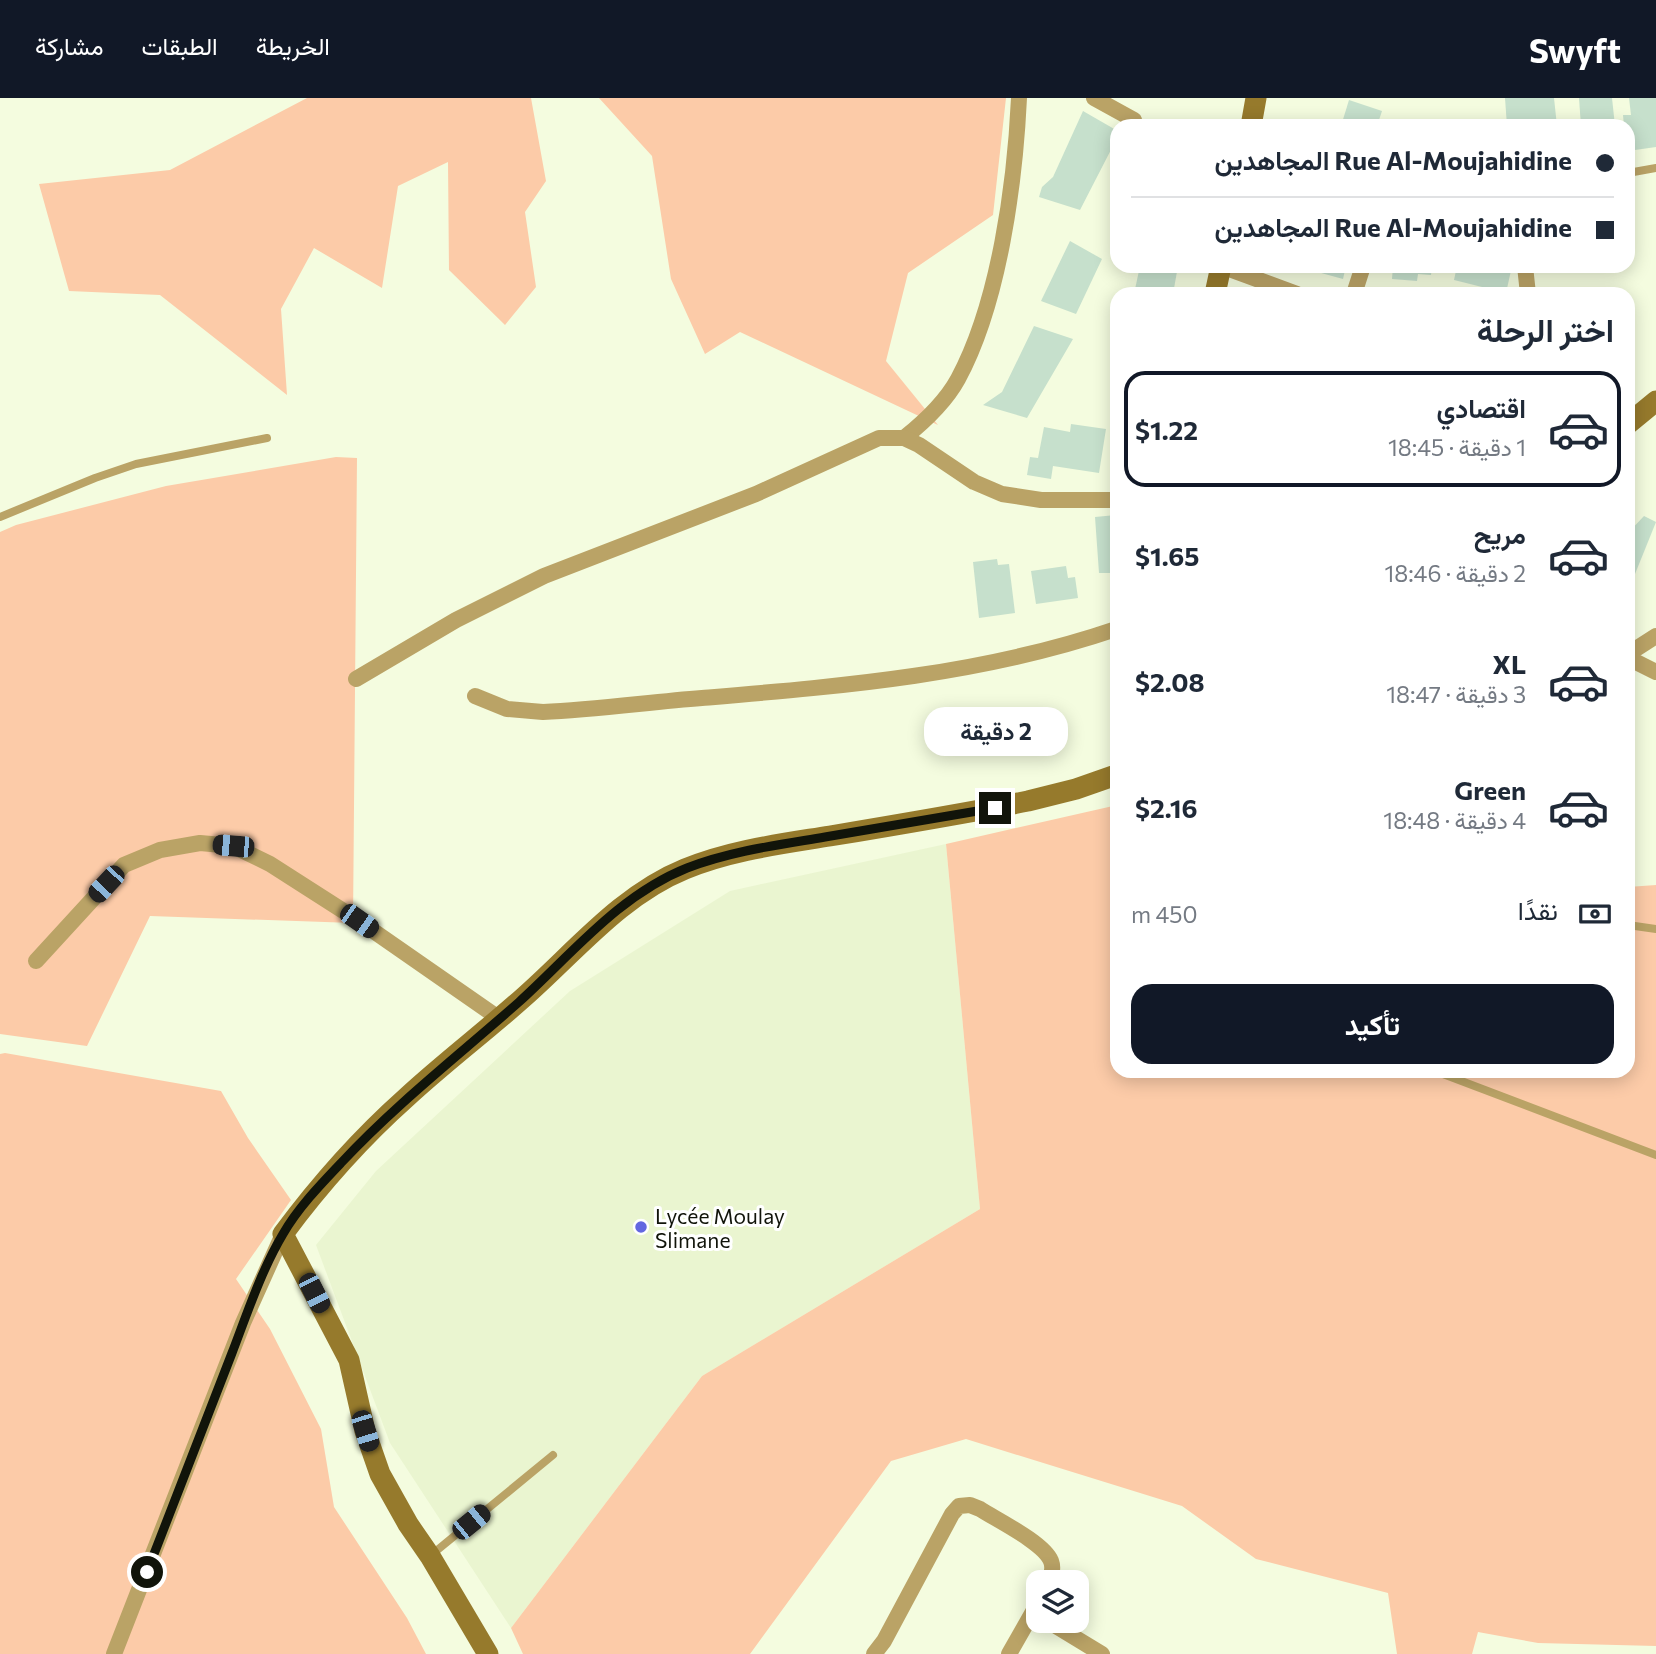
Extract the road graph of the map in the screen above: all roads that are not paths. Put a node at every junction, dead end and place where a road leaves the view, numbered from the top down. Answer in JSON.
{"nodes":[{"id":1,"x":1019,"y":98,"type":"edge"},
{"id":2,"x":1094,"y":98,"type":"edge"},
{"id":3,"x":1256,"y":98,"type":"edge"},
{"id":4,"x":1131,"y":119,"type":"edge"},
{"id":5,"x":1252,"y":119,"type":"edge"},
{"id":6,"x":1656,"y":168,"type":"edge"},
{"id":7,"x":1635,"y":172,"type":"edge"},
{"id":8,"x":1240,"y":273,"type":"edge"},
{"id":9,"x":1278,"y":287,"type":"edge"},
{"id":10,"x":1655,"y":405,"type":"edge"},
{"id":11,"x":1635,"y":419,"type":"edge"},
{"id":12,"x":267,"y":438,"type":"dead end"},
{"id":13,"x":904,"y":438,"type":"junction"},
{"id":14,"x":1110,"y":500,"type":"edge"},
{"id":15,"x":0,"y":517,"type":"edge"},
{"id":16,"x":1110,"y":631,"type":"edge"},
{"id":17,"x":1656,"y":636,"type":"edge"},
{"id":18,"x":1635,"y":651,"type":"edge"},
{"id":19,"x":1635,"y":660,"type":"edge"},
{"id":20,"x":1656,"y":671,"type":"edge"},
{"id":21,"x":356,"y":679,"type":"dead end"},
{"id":22,"x":475,"y":695,"type":"dead end"},
{"id":23,"x":1110,"y":777,"type":"edge"},
{"id":24,"x":1635,"y":926,"type":"edge"},
{"id":25,"x":1656,"y":929,"type":"edge"},
{"id":26,"x":36,"y":961,"type":"dead end"},
{"id":27,"x":500,"y":1018,"type":"junction"},
{"id":28,"x":1453,"y":1078,"type":"edge"},
{"id":29,"x":1656,"y":1155,"type":"edge"},
{"id":30,"x":283,"y":1234,"type":"junction"},
{"id":31,"x":553,"y":1455,"type":"dead end"},
{"id":32,"x":430,"y":1556,"type":"junction"},
{"id":33,"x":1052,"y":1570,"type":"edge"},
{"id":34,"x":1026,"y":1631,"type":"edge"},
{"id":35,"x":1070,"y":1633,"type":"edge"},
{"id":36,"x":114,"y":1654,"type":"edge"},
{"id":37,"x":488,"y":1654,"type":"edge"},
{"id":38,"x":874,"y":1654,"type":"edge"},
{"id":39,"x":1009,"y":1654,"type":"edge"},
{"id":40,"x":1102,"y":1654,"type":"edge"}],
"edges":[{"from":1,"to":13,"type":"street"},
{"from":2,"to":4,"type":"street"},
{"from":3,"to":5,"type":"street"},
{"from":6,"to":7,"type":"lane"},
{"from":8,"to":9,"type":"street"},
{"from":10,"to":11,"type":"street"},
{"from":12,"to":15,"type":"lane"},
{"from":13,"to":14,"type":"street"},
{"from":13,"to":21,"type":"street"},
{"from":16,"to":22,"type":"street"},
{"from":17,"to":18,"type":"street"},
{"from":19,"to":20,"type":"street"},
{"from":23,"to":27,"type":"street"},
{"from":24,"to":25,"type":"lane"},
{"from":26,"to":27,"type":"street"},
{"from":27,"to":30,"type":"street"},
{"from":28,"to":29,"type":"lane"},
{"from":30,"to":32,"type":"street"},
{"from":30,"to":36,"type":"street"},
{"from":31,"to":32,"type":"lane"},
{"from":32,"to":37,"type":"street"},
{"from":33,"to":38,"type":"street"},
{"from":34,"to":39,"type":"street"},
{"from":35,"to":40,"type":"street"}]}
